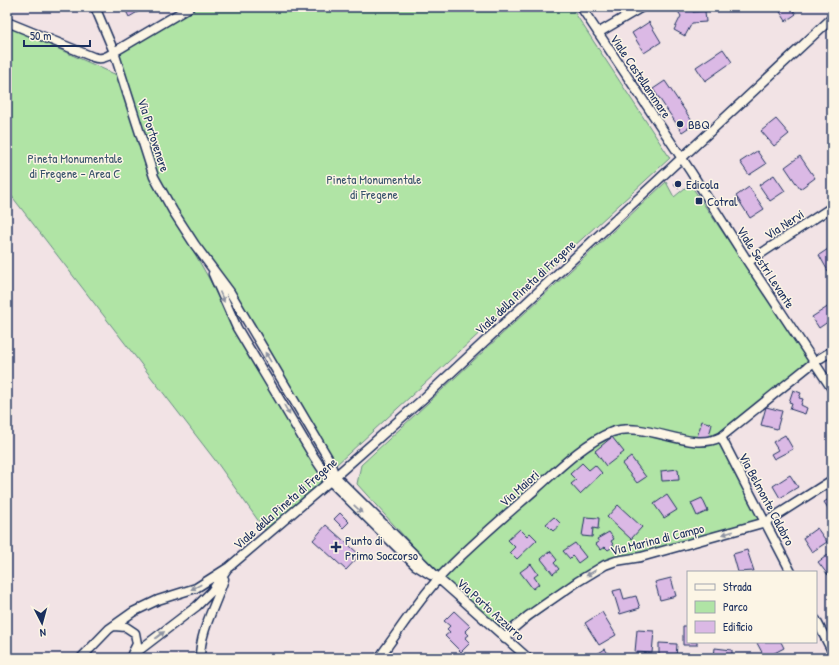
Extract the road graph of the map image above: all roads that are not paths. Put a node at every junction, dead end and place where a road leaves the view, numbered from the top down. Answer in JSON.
{"nodes":[{"id":1,"x":95,"y":7,"type":"edge"},
{"id":2,"x":190,"y":7,"type":"edge"},
{"id":3,"x":581,"y":7,"type":"edge"},
{"id":4,"x":642,"y":7,"type":"edge"},
{"id":5,"x":832,"y":18,"type":"edge"},
{"id":6,"x":7,"y":22,"type":"edge"},
{"id":7,"x":598,"y":33,"type":"junction"},
{"id":8,"x":114,"y":52,"type":"junction"},
{"id":9,"x":681,"y":158,"type":"junction"},
{"id":10,"x":832,"y":207,"type":"edge"},
{"id":11,"x":207,"y":261,"type":"junction"},
{"id":12,"x":748,"y":262,"type":"junction"},
{"id":13,"x":832,"y":351,"type":"edge"},
{"id":14,"x":814,"y":362,"type":"junction"},
{"id":15,"x":832,"y":389,"type":"edge"},
{"id":16,"x":721,"y":437,"type":"junction"},
{"id":17,"x":333,"y":479,"type":"junction"},
{"id":18,"x":832,"y":480,"type":"edge"},
{"id":19,"x":766,"y":522,"type":"junction"},
{"id":20,"x":229,"y":567,"type":"junction"},
{"id":21,"x":790,"y":571,"type":"edge"},
{"id":22,"x":439,"y":578,"type":"junction"},
{"id":23,"x":817,"y":622,"type":"edge"},
{"id":24,"x":114,"y":626,"type":"junction"},
{"id":25,"x":505,"y":639,"type":"junction"},
{"id":26,"x":832,"y":652,"type":"edge"},
{"id":27,"x":81,"y":658,"type":"edge"},
{"id":28,"x":129,"y":658,"type":"edge"},
{"id":29,"x":200,"y":658,"type":"edge"},
{"id":30,"x":380,"y":658,"type":"edge"},
{"id":31,"x":528,"y":658,"type":"edge"}],
"edges":[{"from":1,"to":8,"type":"street","name":"Via Portovenere"},
{"from":2,"to":8,"type":"street"},
{"from":3,"to":7,"type":"street","name":"Viale Castellammare"},
{"from":4,"to":7,"type":"street"},
{"from":5,"to":9,"type":"street","name":"Viale della Pineta di Fregene"},
{"from":6,"to":8,"type":"street"},
{"from":7,"to":9,"type":"street","name":"Viale Castellammare"},
{"from":8,"to":11,"type":"street","name":"Via Portovenere"},
{"from":9,"to":12,"type":"street","name":"Viale Sestri Levante"},
{"from":9,"to":17,"type":"street","name":"Viale della Pineta di Fregene"},
{"from":10,"to":12,"type":"street","name":"Via Nervi"},
{"from":11,"to":17,"type":"street","name":"Via Portovenere","one_way":true},
{"from":17,"to":11,"type":"street","name":"Via Portovenere","one_way":true},
{"from":12,"to":14,"type":"street","name":"Viale Sestri Levante"},
{"from":13,"to":14,"type":"street"},
{"from":14,"to":15,"type":"street","name":"Viale Sestri Levante"},
{"from":14,"to":16,"type":"street"},
{"from":16,"to":19,"type":"street","name":"Via Belmonte Calabro"},
{"from":16,"to":22,"type":"street","name":"Via Maiori"},
{"from":17,"to":20,"type":"street","name":"Viale della Pineta di Fregene"},
{"from":17,"to":22,"type":"street","name":"Via Porto Azzurro"},
{"from":18,"to":19,"type":"street","name":"Via Marina di Campo"},
{"from":19,"to":21,"type":"street","name":"Via Belmonte Calabro"},
{"from":19,"to":25,"type":"street","name":"Via Marina di Campo","one_way":true},
{"from":20,"to":24,"type":"street","name":"Viale della Pineta di Fregene","one_way":true},
{"from":28,"to":20,"type":"street","name":"Viale della Pineta di Fregene","one_way":true},
{"from":20,"to":29,"type":"street"},
{"from":22,"to":25,"type":"street","name":"Via Porto Azzurro"},
{"from":22,"to":30,"type":"street","name":"Via Maiori"},
{"from":23,"to":26,"type":"street"},
{"from":24,"to":27,"type":"street","name":"Viale della Pineta di Fregene"},
{"from":24,"to":28,"type":"street"},
{"from":25,"to":31,"type":"street","name":"Via Porto Azzurro"}]}
